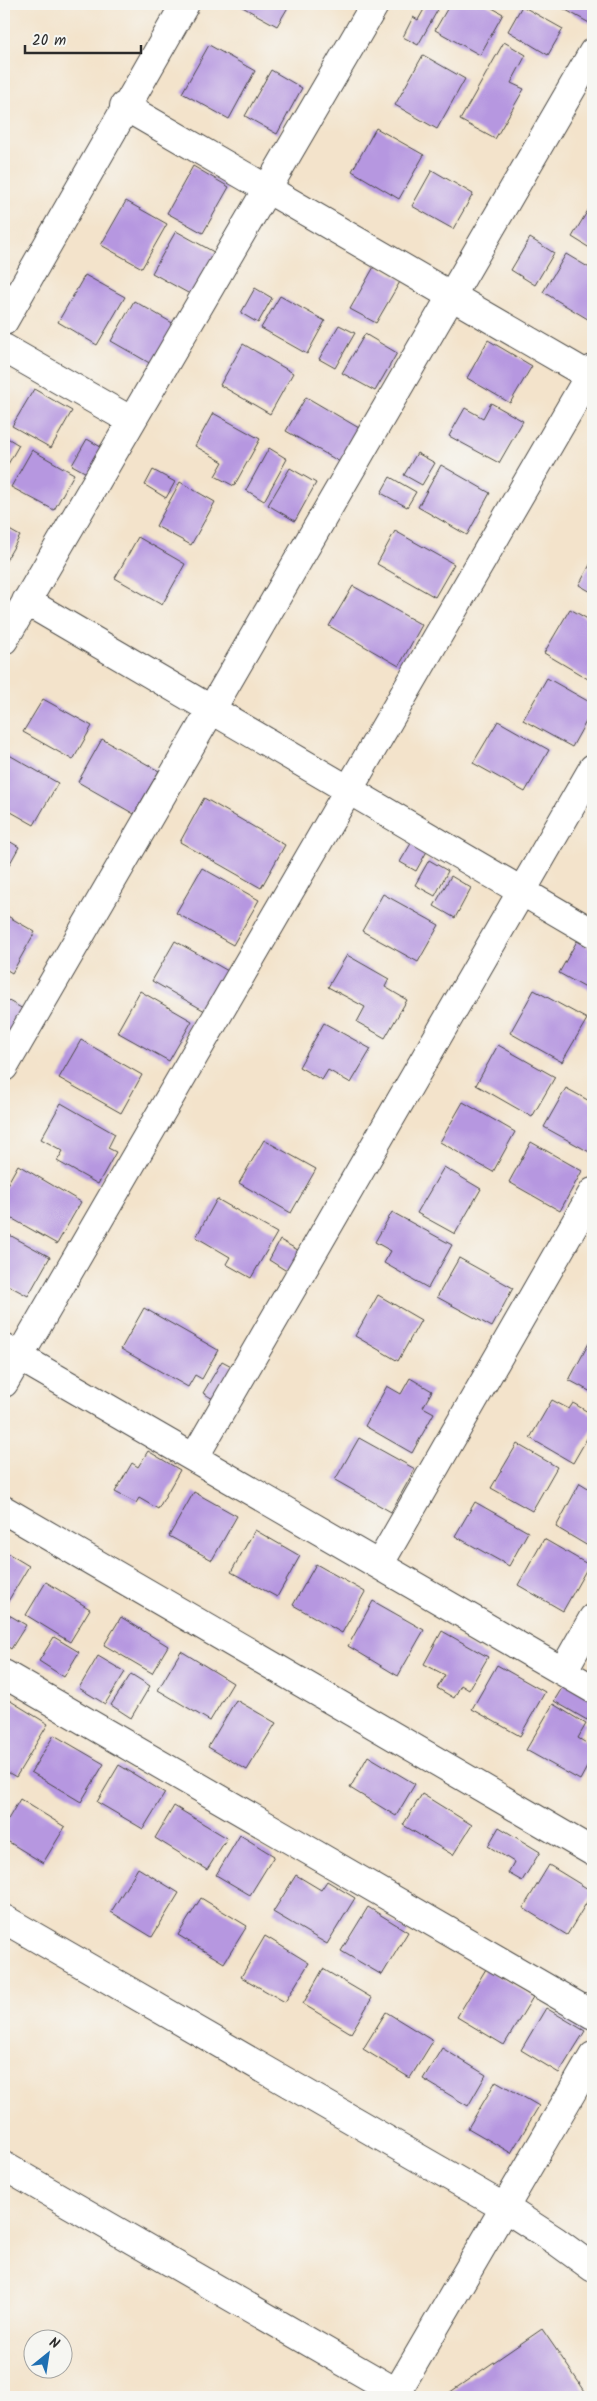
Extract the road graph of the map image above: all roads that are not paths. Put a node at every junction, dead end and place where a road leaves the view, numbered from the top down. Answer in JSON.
{"nodes":[{"id":1,"x":184,"y":4,"type":"edge"},
{"id":2,"x":375,"y":4,"type":"edge"},
{"id":3,"x":593,"y":52,"type":"edge"},
{"id":4,"x":124,"y":106,"type":"junction"},
{"id":5,"x":267,"y":190,"type":"junction"},
{"id":6,"x":452,"y":296,"type":"junction"},
{"id":7,"x":4,"y":321,"type":"edge"},
{"id":8,"x":4,"y":348,"type":"edge"},
{"id":9,"x":592,"y":374,"type":"edge"},
{"id":10,"x":130,"y":420,"type":"junction"},
{"id":11,"x":26,"y":602,"type":"junction"},
{"id":12,"x":4,"y":640,"type":"edge"},
{"id":13,"x":211,"y":710,"type":"junction"},
{"id":14,"x":593,"y":768,"type":"edge"},
{"id":15,"x":348,"y":790,"type":"junction"},
{"id":16,"x":522,"y":892,"type":"junction"},
{"id":17,"x":593,"y":933,"type":"edge"},
{"id":18,"x":4,"y":1066,"type":"edge"},
{"id":19,"x":593,"y":1192,"type":"edge"},
{"id":20,"x":11,"y":1353,"type":"edge"},
{"id":21,"x":4,"y":1383,"type":"edge"},
{"id":22,"x":194,"y":1458,"type":"junction"},
{"id":23,"x":4,"y":1510,"type":"edge"},
{"id":24,"x":379,"y":1565,"type":"junction"},
{"id":25,"x":593,"y":1618,"type":"edge"},
{"id":26,"x":563,"y":1671,"type":"junction"},
{"id":27,"x":4,"y":1674,"type":"edge"},
{"id":28,"x":593,"y":1689,"type":"edge"},
{"id":29,"x":593,"y":1852,"type":"edge"},
{"id":30,"x":4,"y":1919,"type":"edge"},
{"id":31,"x":593,"y":2015,"type":"edge"},
{"id":32,"x":593,"y":2056,"type":"edge"},
{"id":33,"x":4,"y":2166,"type":"edge"},
{"id":34,"x":505,"y":2208,"type":"junction"},
{"id":35,"x":593,"y":2268,"type":"edge"},
{"id":36,"x":395,"y":2395,"type":"edge"}],
"edges":[{"from":1,"to":4,"type":"street"},
{"from":2,"to":5,"type":"street"},
{"from":3,"to":6,"type":"street"},
{"from":4,"to":5,"type":"street"},
{"from":4,"to":7,"type":"street"},
{"from":5,"to":6,"type":"street"},
{"from":5,"to":10,"type":"street"},
{"from":6,"to":9,"type":"street"},
{"from":6,"to":13,"type":"street"},
{"from":8,"to":10,"type":"street"},
{"from":9,"to":15,"type":"street"},
{"from":10,"to":11,"type":"street"},
{"from":11,"to":12,"type":"street"},
{"from":11,"to":13,"type":"street"},
{"from":13,"to":15,"type":"street"},
{"from":13,"to":18,"type":"street"},
{"from":14,"to":16,"type":"street"},
{"from":15,"to":16,"type":"street"},
{"from":15,"to":20,"type":"street"},
{"from":16,"to":17,"type":"street"},
{"from":16,"to":22,"type":"street"},
{"from":19,"to":24,"type":"street"},
{"from":20,"to":21,"type":"street"},
{"from":20,"to":22,"type":"street"},
{"from":22,"to":24,"type":"street"},
{"from":23,"to":29,"type":"street"},
{"from":24,"to":26,"type":"street"},
{"from":25,"to":26,"type":"street"},
{"from":26,"to":28,"type":"street"},
{"from":27,"to":31,"type":"street"},
{"from":30,"to":34,"type":"street"},
{"from":32,"to":34,"type":"street"},
{"from":33,"to":36,"type":"street"},
{"from":34,"to":35,"type":"street"},
{"from":34,"to":36,"type":"street"}]}
